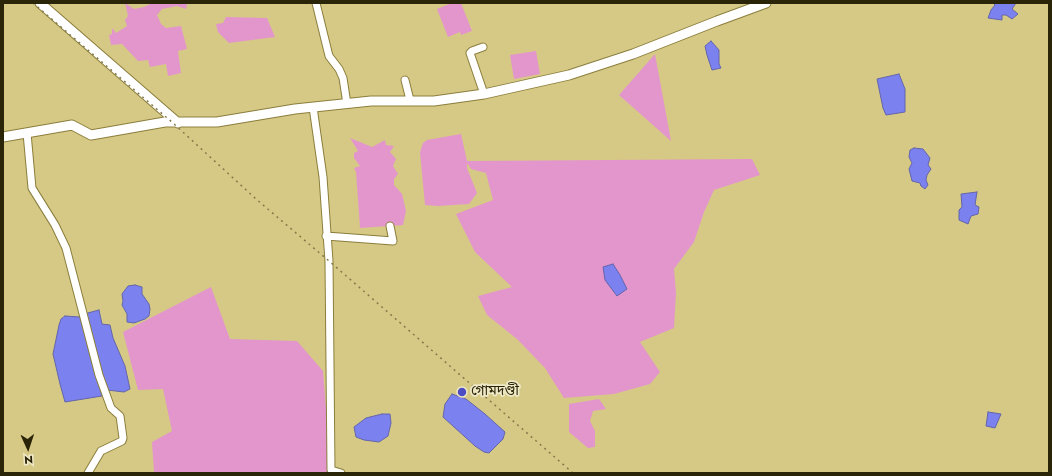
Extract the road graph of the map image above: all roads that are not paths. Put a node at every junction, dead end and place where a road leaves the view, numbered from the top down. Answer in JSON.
{"nodes":[{"id":1,"x":40,"y":3,"type":"edge"},
{"id":2,"x":316,"y":3,"type":"edge"},
{"id":3,"x":766,"y":3,"type":"edge"},
{"id":4,"x":484,"y":47,"type":"dead end"},
{"id":5,"x":405,"y":80,"type":"dead end"},
{"id":6,"x":484,"y":94,"type":"junction"},
{"id":7,"x":410,"y":100,"type":"junction"},
{"id":8,"x":347,"y":104,"type":"junction"},
{"id":9,"x":313,"y":107,"type":"junction"},
{"id":10,"x":178,"y":123,"type":"junction"},
{"id":11,"x":28,"y":133,"type":"junction"},
{"id":12,"x":3,"y":137,"type":"edge"},
{"id":13,"x":390,"y":226,"type":"dead end"},
{"id":14,"x":326,"y":236,"type":"junction"},
{"id":15,"x":88,"y":473,"type":"edge"},
{"id":16,"x":341,"y":473,"type":"edge"}],
"edges":[{"from":1,"to":10,"type":"main road"},
{"from":2,"to":8,"type":"street"},
{"from":3,"to":6,"type":"main road"},
{"from":4,"to":6,"type":"street"},
{"from":5,"to":7,"type":"street"},
{"from":6,"to":7,"type":"main road"},
{"from":7,"to":8,"type":"main road"},
{"from":8,"to":9,"type":"main road"},
{"from":9,"to":10,"type":"main road"},
{"from":9,"to":14,"type":"street"},
{"from":10,"to":11,"type":"main road"},
{"from":11,"to":12,"type":"main road"},
{"from":11,"to":15,"type":"street"},
{"from":13,"to":14,"type":"street"},
{"from":14,"to":16,"type":"street"}]}
